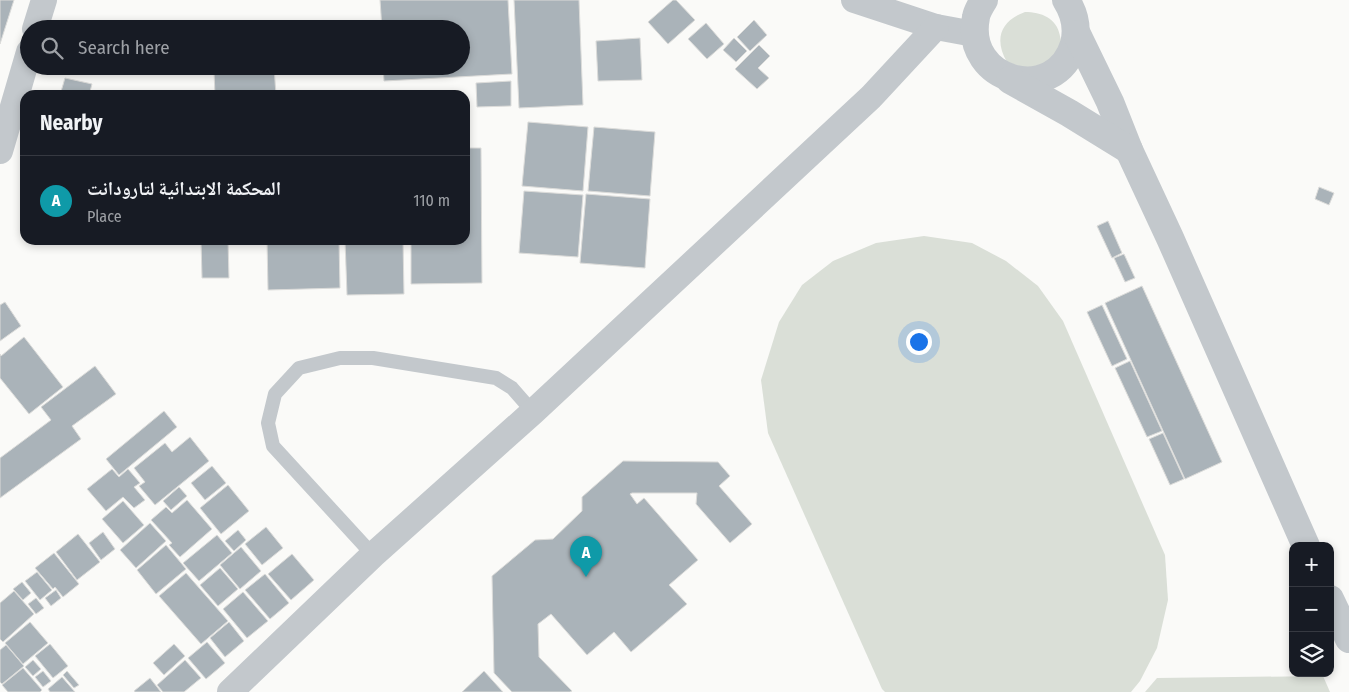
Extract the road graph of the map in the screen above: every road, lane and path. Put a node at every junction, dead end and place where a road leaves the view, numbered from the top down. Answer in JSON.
{"nodes":[{"id":1,"x":44,"y":0,"type":"edge"},
{"id":2,"x":854,"y":0,"type":"edge"},
{"id":3,"x":984,"y":0,"type":"edge"},
{"id":4,"x":1067,"y":0,"type":"edge"},
{"id":5,"x":38,"y":20,"type":"edge"},
{"id":6,"x":936,"y":27,"type":"junction"},
{"id":7,"x":974,"y":34,"type":"junction"},
{"id":8,"x":1076,"y":34,"type":"junction"},
{"id":9,"x":22,"y":75,"type":"edge"},
{"id":10,"x":1005,"y":77,"type":"junction"},
{"id":11,"x":1128,"y":150,"type":"junction"},
{"id":12,"x":0,"y":151,"type":"edge"},
{"id":13,"x":533,"y":412,"type":"junction"},
{"id":14,"x":1304,"y":542,"type":"edge"},
{"id":15,"x":373,"y":555,"type":"junction"},
{"id":16,"x":1334,"y":607,"type":"edge"},
{"id":17,"x":1349,"y":639,"type":"edge"},
{"id":18,"x":230,"y":692,"type":"edge"}],
"edges":[{"from":1,"to":5,"type":"street"},
{"from":2,"to":6,"type":"street"},
{"from":3,"to":7,"type":"street"},
{"from":4,"to":8,"type":"street"},
{"from":6,"to":7,"type":"street"},
{"from":6,"to":13,"type":"street"},
{"from":7,"to":10,"type":"street"},
{"from":8,"to":10,"type":"street"},
{"from":8,"to":11,"type":"street"},
{"from":9,"to":12,"type":"street"},
{"from":10,"to":11,"type":"street"},
{"from":11,"to":14,"type":"street"},
{"from":13,"to":15,"type":"street"},
{"from":13,"to":15,"type":"lane"},
{"from":15,"to":18,"type":"street"},
{"from":16,"to":17,"type":"street"}]}
